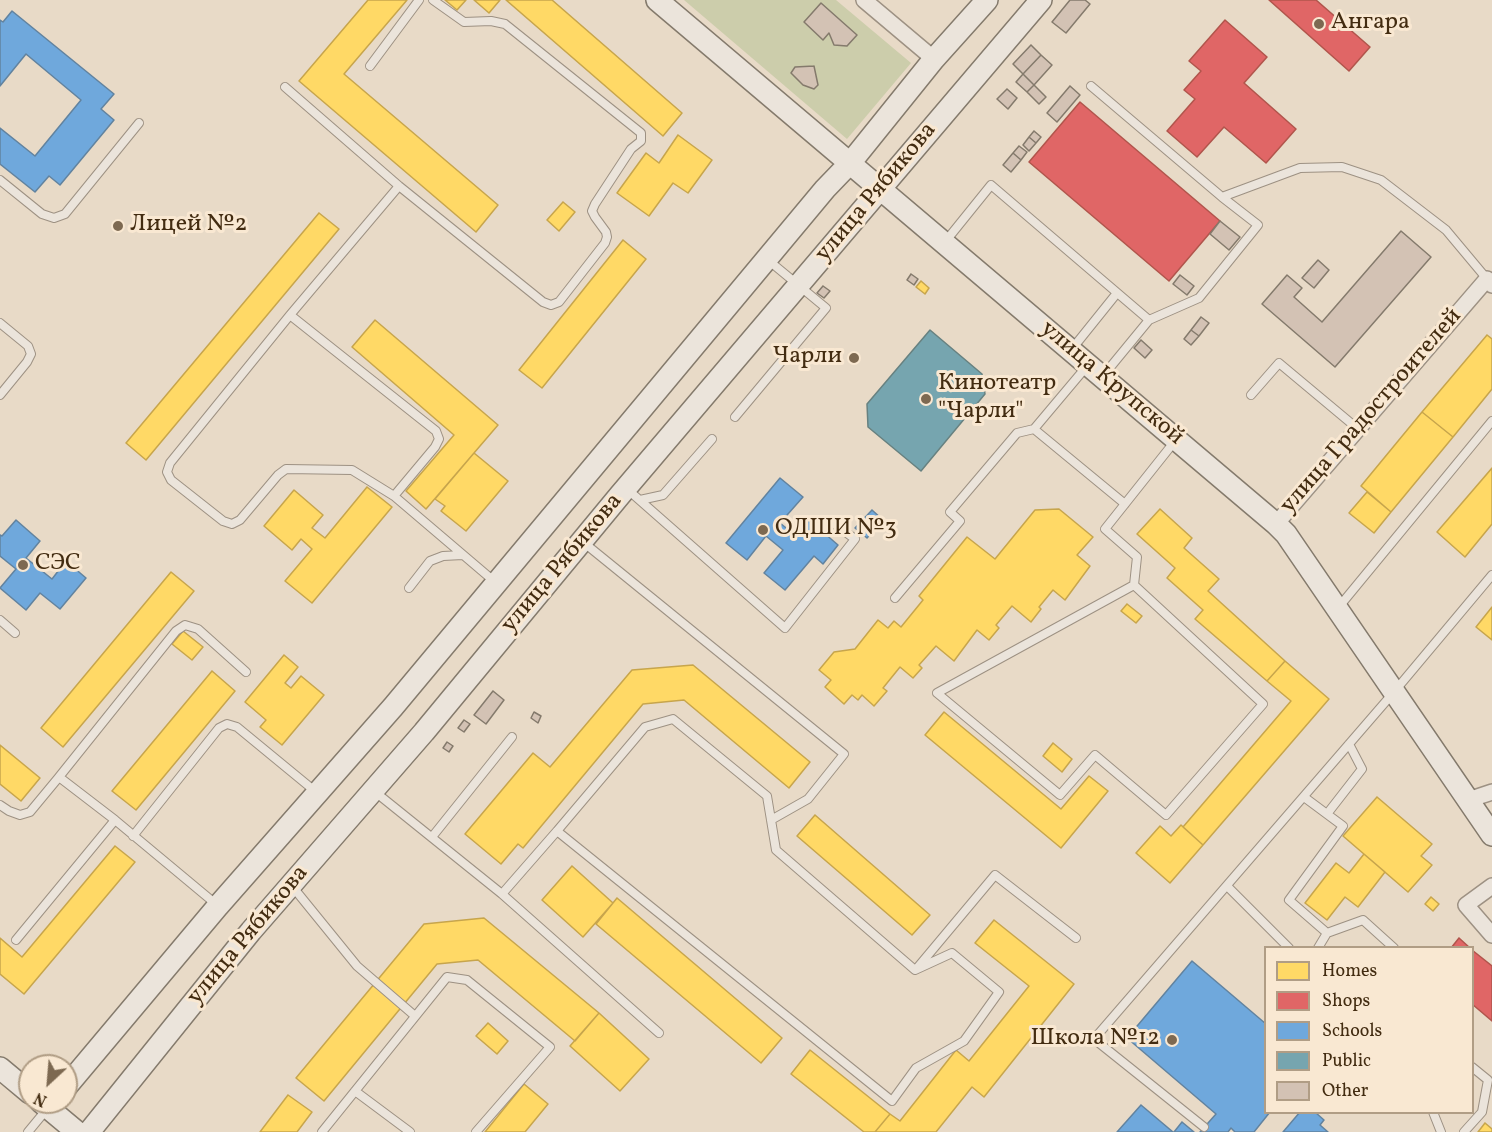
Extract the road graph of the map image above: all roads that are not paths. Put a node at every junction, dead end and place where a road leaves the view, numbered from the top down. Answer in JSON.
{"nodes":[{"id":1,"x":419,"y":0,"type":"edge"},
{"id":2,"x":433,"y":0,"type":"edge"},
{"id":3,"x":657,"y":0,"type":"edge"},
{"id":4,"x":864,"y":0,"type":"edge"},
{"id":5,"x":987,"y":0,"type":"edge"},
{"id":6,"x":1041,"y":0,"type":"edge"},
{"id":7,"x":934,"y":59,"type":"junction"},
{"id":8,"x":370,"y":66,"type":"dead end"},
{"id":9,"x":1091,"y":86,"type":"dead end"},
{"id":10,"x":285,"y":87,"type":"dead end"},
{"id":11,"x":139,"y":123,"type":"dead end"},
{"id":12,"x":851,"y":162,"type":"junction"},
{"id":13,"x":0,"y":180,"type":"edge"},
{"id":14,"x":399,"y":186,"type":"junction"},
{"id":15,"x":880,"y":190,"type":"junction"},
{"id":16,"x":1222,"y":197,"type":"junction"},
{"id":17,"x":944,"y":243,"type":"junction"},
{"id":18,"x":767,"y":259,"type":"junction"},
{"id":19,"x":1489,"y":282,"type":"edge"},
{"id":20,"x":798,"y":285,"type":"junction"},
{"id":21,"x":1117,"y":293,"type":"junction"},
{"id":22,"x":290,"y":315,"type":"junction"},
{"id":23,"x":1149,"y":321,"type":"junction"},
{"id":24,"x":0,"y":322,"type":"edge"},
{"id":25,"x":1071,"y":351,"type":"junction"},
{"id":26,"x":1095,"y":371,"type":"junction"},
{"id":27,"x":1251,"y":394,"type":"dead end"},
{"id":28,"x":0,"y":395,"type":"edge"},
{"id":29,"x":735,"y":417,"type":"dead end"},
{"id":30,"x":1492,"y":421,"type":"edge"},
{"id":31,"x":1034,"y":429,"type":"junction"},
{"id":32,"x":1358,"y":429,"type":"junction"},
{"id":33,"x":712,"y":439,"type":"dead end"},
{"id":34,"x":1176,"y":440,"type":"junction"},
{"id":35,"x":633,"y":494,"type":"junction"},
{"id":36,"x":394,"y":496,"type":"junction"},
{"id":37,"x":1125,"y":504,"type":"junction"},
{"id":38,"x":832,"y":522,"type":"dead end"},
{"id":39,"x":1276,"y":524,"type":"junction"},
{"id":40,"x":582,"y":540,"type":"junction"},
{"id":41,"x":463,"y":555,"type":"junction"},
{"id":42,"x":1492,"y":574,"type":"edge"},
{"id":43,"x":496,"y":584,"type":"junction"},
{"id":44,"x":1134,"y":585,"type":"junction"},
{"id":45,"x":409,"y":588,"type":"dead end"},
{"id":46,"x":895,"y":598,"type":"dead end"},
{"id":47,"x":1337,"y":609,"type":"junction"},
{"id":48,"x":0,"y":620,"type":"edge"},
{"id":49,"x":15,"y":633,"type":"dead end"},
{"id":50,"x":246,"y":672,"type":"dead end"},
{"id":51,"x":1394,"y":692,"type":"junction"},
{"id":52,"x":512,"y":737,"type":"dead end"},
{"id":53,"x":1349,"y":744,"type":"junction"},
{"id":54,"x":58,"y":777,"type":"junction"},
{"id":55,"x":373,"y":790,"type":"junction"},
{"id":56,"x":1492,"y":792,"type":"edge"},
{"id":57,"x":317,"y":794,"type":"junction"},
{"id":58,"x":1304,"y":796,"type":"junction"},
{"id":59,"x":1468,"y":800,"type":"junction"},
{"id":60,"x":0,"y":805,"type":"edge"},
{"id":61,"x":1327,"y":814,"type":"junction"},
{"id":62,"x":115,"y":820,"type":"junction"},
{"id":63,"x":771,"y":820,"type":"junction"},
{"id":64,"x":557,"y":831,"type":"junction"},
{"id":65,"x":1492,"y":835,"type":"edge"},
{"id":66,"x":133,"y":836,"type":"junction"},
{"id":67,"x":432,"y":837,"type":"junction"},
{"id":68,"x":291,"y":885,"type":"junction"},
{"id":69,"x":1227,"y":886,"type":"junction"},
{"id":70,"x":1492,"y":886,"type":"edge"},
{"id":71,"x":502,"y":894,"type":"junction"},
{"id":72,"x":218,"y":906,"type":"junction"},
{"id":73,"x":1327,"y":933,"type":"junction"},
{"id":74,"x":1492,"y":934,"type":"edge"},
{"id":75,"x":1076,"y":938,"type":"dead end"},
{"id":76,"x":15,"y":940,"type":"dead end"},
{"id":77,"x":1287,"y":946,"type":"edge"},
{"id":78,"x":1319,"y":946,"type":"edge"},
{"id":79,"x":1392,"y":946,"type":"edge"},
{"id":80,"x":915,"y":970,"type":"junction"},
{"id":81,"x":415,"y":1016,"type":"junction"},
{"id":82,"x":659,"y":1033,"type":"dead end"},
{"id":83,"x":1474,"y":1067,"type":"edge"},
{"id":84,"x":0,"y":1068,"type":"edge"},
{"id":85,"x":78,"y":1073,"type":"edge"},
{"id":86,"x":18,"y":1083,"type":"edge"},
{"id":87,"x":355,"y":1091,"type":"junction"},
{"id":88,"x":40,"y":1114,"type":"edge"},
{"id":89,"x":58,"y":1114,"type":"edge"},
{"id":90,"x":1433,"y":1114,"type":"edge"},
{"id":91,"x":1204,"y":1127,"type":"dead end"},
{"id":92,"x":28,"y":1132,"type":"edge"},
{"id":93,"x":77,"y":1132,"type":"edge"},
{"id":94,"x":89,"y":1132,"type":"edge"},
{"id":95,"x":322,"y":1132,"type":"edge"},
{"id":96,"x":410,"y":1132,"type":"edge"},
{"id":97,"x":476,"y":1132,"type":"edge"},
{"id":98,"x":1442,"y":1132,"type":"edge"},
{"id":99,"x":1464,"y":1132,"type":"edge"}],
"edges":[{"from":1,"to":8,"type":"lane"},
{"from":2,"to":14,"type":"lane"},
{"from":3,"to":12,"type":"street","name":"улица Крупской"},
{"from":4,"to":7,"type":"street"},
{"from":5,"to":7,"type":"street","name":"улица Рябикова"},
{"from":6,"to":15,"type":"street","name":"улица Рябикова"},
{"from":7,"to":12,"type":"street","name":"улица Рябикова"},
{"from":9,"to":16,"type":"lane"},
{"from":10,"to":14,"type":"lane"},
{"from":11,"to":13,"type":"lane"},
{"from":12,"to":15,"type":"street","name":"улица Крупской"},
{"from":12,"to":18,"type":"street","name":"улица Рябикова"},
{"from":14,"to":22,"type":"lane"},
{"from":15,"to":17,"type":"street","name":"улица Крупской"},
{"from":15,"to":20,"type":"street","name":"улица Рябикова"},
{"from":16,"to":19,"type":"lane"},
{"from":16,"to":23,"type":"lane"},
{"from":17,"to":21,"type":"lane"},
{"from":17,"to":25,"type":"street","name":"улица Крупской"},
{"from":18,"to":20,"type":"lane"},
{"from":18,"to":43,"type":"street","name":"улица Рябикова"},
{"from":19,"to":32,"type":"street","name":"улица Градостроителей"},
{"from":20,"to":29,"type":"lane"},
{"from":20,"to":35,"type":"street","name":"улица Рябикова"},
{"from":21,"to":23,"type":"lane"},
{"from":21,"to":25,"type":"lane"},
{"from":22,"to":36,"type":"lane"},
{"from":22,"to":36,"type":"lane"},
{"from":23,"to":26,"type":"lane"},
{"from":24,"to":28,"type":"lane"},
{"from":25,"to":26,"type":"street","name":"улица Крупской"},
{"from":26,"to":31,"type":"lane"},
{"from":26,"to":34,"type":"street","name":"улица Крупской"},
{"from":27,"to":32,"type":"lane"},
{"from":30,"to":47,"type":"lane"},
{"from":31,"to":37,"type":"lane"},
{"from":31,"to":46,"type":"lane"},
{"from":32,"to":39,"type":"street","name":"улица Градостроителей"},
{"from":33,"to":35,"type":"lane"},
{"from":34,"to":37,"type":"lane"},
{"from":34,"to":39,"type":"street","name":"улица Крупской"},
{"from":35,"to":38,"type":"lane"},
{"from":35,"to":40,"type":"street","name":"улица Рябикова"},
{"from":36,"to":41,"type":"lane"},
{"from":37,"to":44,"type":"lane"},
{"from":39,"to":47,"type":"street","name":"улица Крупской"},
{"from":40,"to":55,"type":"street","name":"улица Рябикова"},
{"from":40,"to":63,"type":"lane"},
{"from":41,"to":43,"type":"lane"},
{"from":41,"to":45,"type":"lane"},
{"from":42,"to":51,"type":"lane"},
{"from":43,"to":57,"type":"street","name":"улица Рябикова"},
{"from":44,"to":44,"type":"lane"},
{"from":47,"to":51,"type":"street","name":"улица Крупской"},
{"from":48,"to":49,"type":"lane"},
{"from":50,"to":54,"type":"lane"},
{"from":51,"to":53,"type":"lane"},
{"from":51,"to":59,"type":"street","name":"улица Крупской"},
{"from":52,"to":67,"type":"lane"},
{"from":53,"to":58,"type":"lane"},
{"from":53,"to":61,"type":"lane"},
{"from":54,"to":60,"type":"lane"},
{"from":54,"to":62,"type":"lane"},
{"from":55,"to":67,"type":"lane"},
{"from":55,"to":68,"type":"street","name":"улица Рябикова"},
{"from":56,"to":59,"type":"street"},
{"from":57,"to":66,"type":"lane"},
{"from":57,"to":72,"type":"street","name":"улица Рябикова"},
{"from":58,"to":61,"type":"lane"},
{"from":58,"to":69,"type":"lane"},
{"from":59,"to":65,"type":"street","name":"улица Крупской"},
{"from":61,"to":73,"type":"lane"},
{"from":62,"to":66,"type":"lane"},
{"from":62,"to":76,"type":"lane"},
{"from":63,"to":64,"type":"lane"},
{"from":63,"to":80,"type":"lane"},
{"from":64,"to":71,"type":"lane"},
{"from":64,"to":80,"type":"lane"},
{"from":66,"to":72,"type":"lane"},
{"from":67,"to":71,"type":"lane"},
{"from":68,"to":81,"type":"lane"},
{"from":68,"to":94,"type":"street","name":"улица Рябикова"},
{"from":69,"to":77,"type":"lane"},
{"from":69,"to":91,"type":"lane"},
{"from":70,"to":74,"type":"street"},
{"from":71,"to":82,"type":"lane"},
{"from":72,"to":85,"type":"street","name":"улица Рябикова"},
{"from":73,"to":78,"type":"lane"},
{"from":73,"to":79,"type":"lane"},
{"from":75,"to":80,"type":"lane"},
{"from":81,"to":87,"type":"lane"},
{"from":81,"to":97,"type":"lane"},
{"from":83,"to":99,"type":"lane"},
{"from":84,"to":86,"type":"street"},
{"from":87,"to":95,"type":"lane"},
{"from":87,"to":96,"type":"lane"},
{"from":88,"to":92,"type":"lane"},
{"from":89,"to":93,"type":"street"},
{"from":90,"to":98,"type":"lane"}]}
